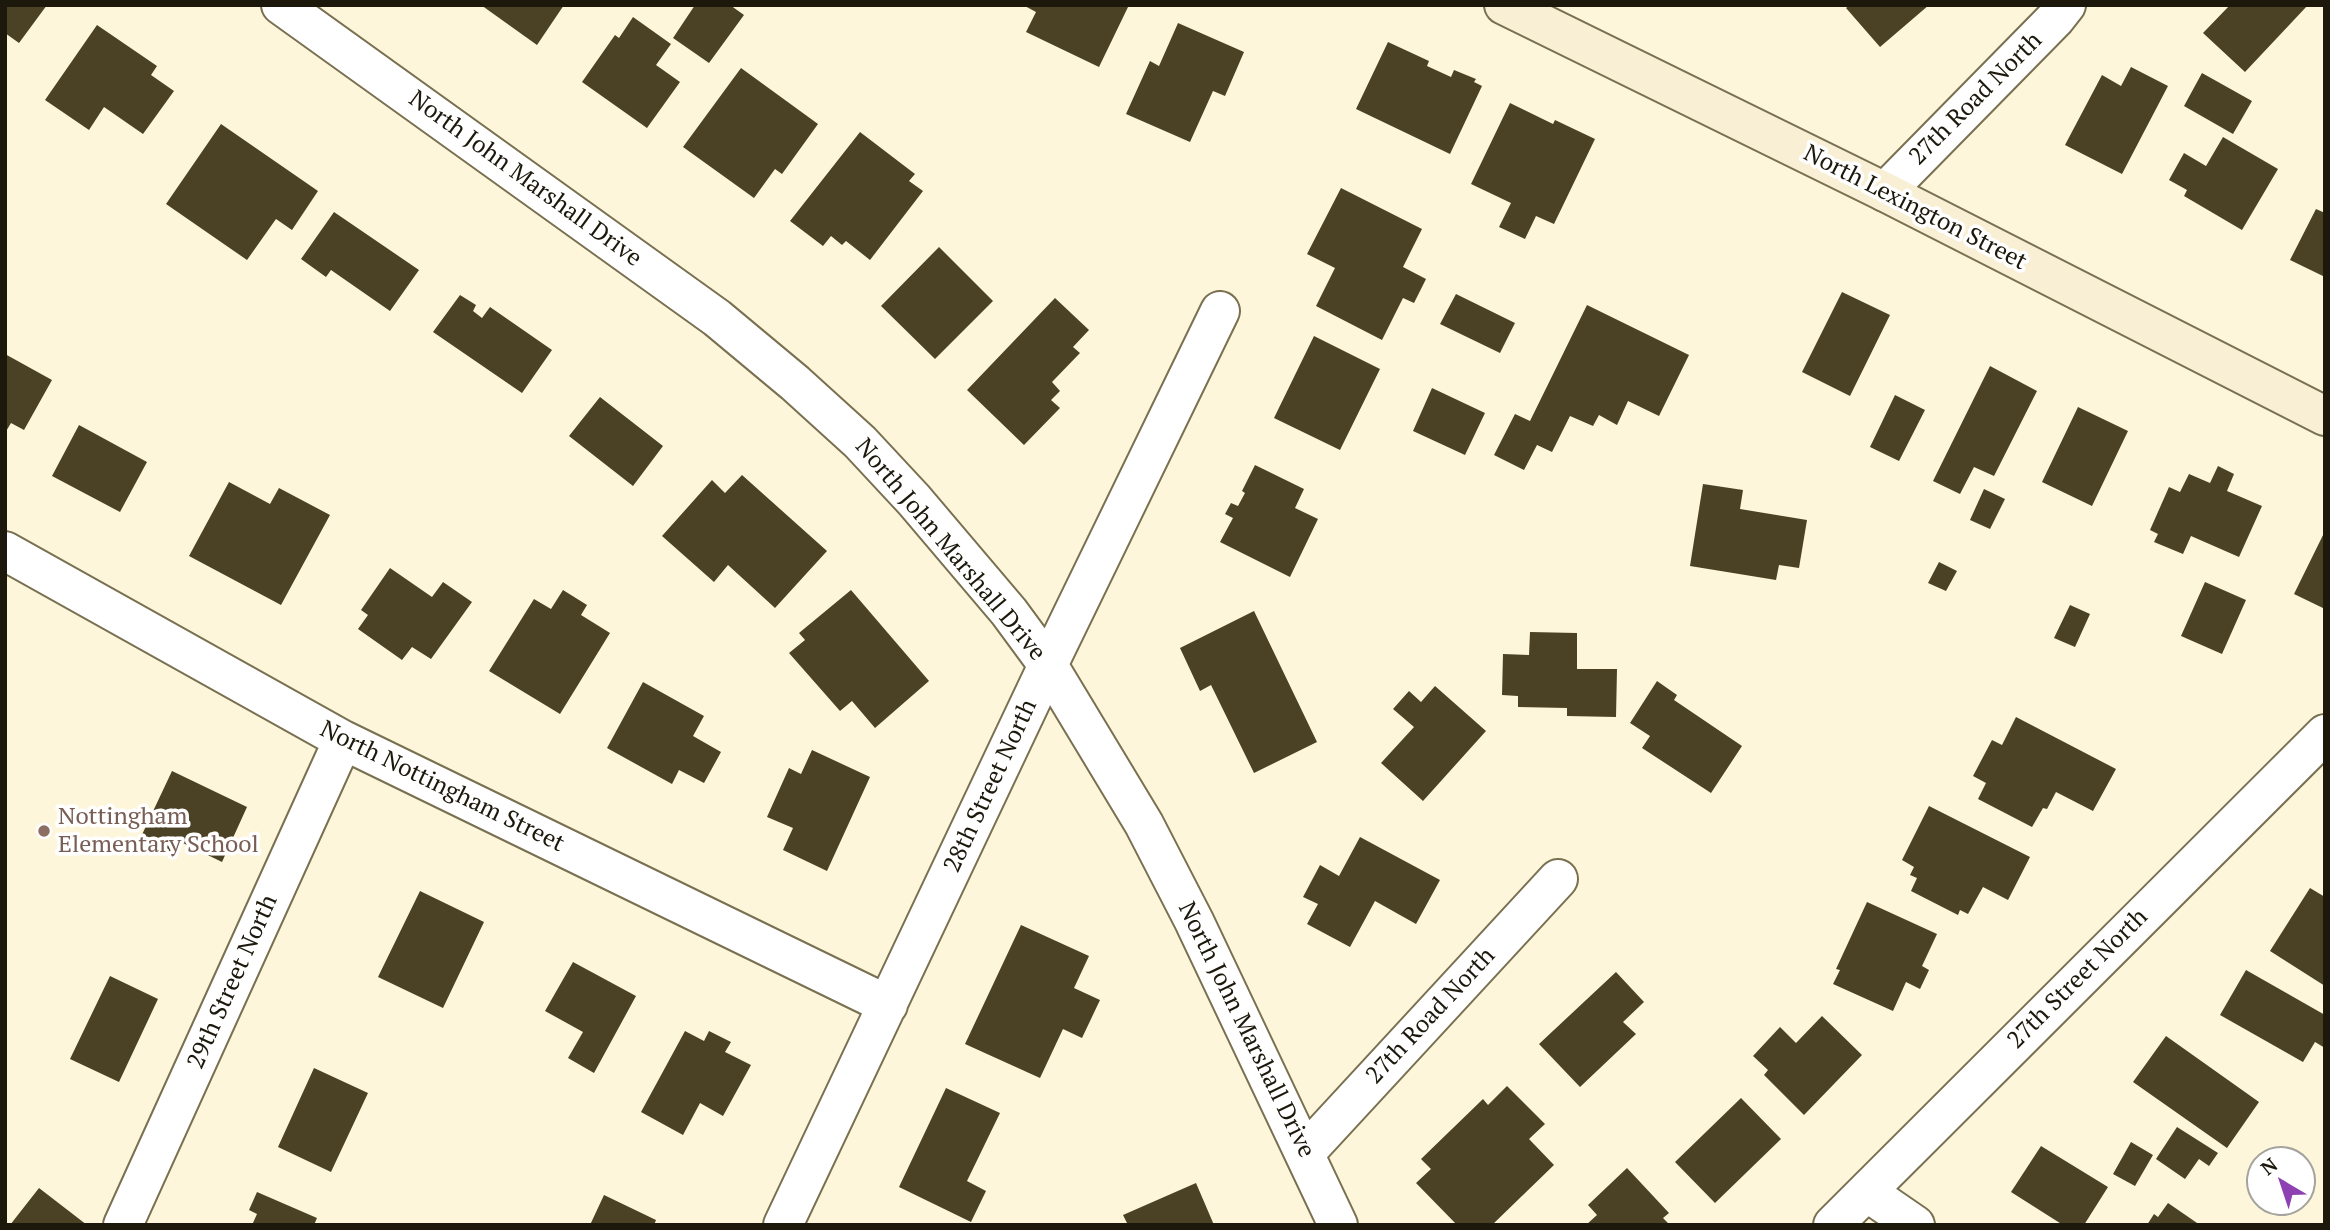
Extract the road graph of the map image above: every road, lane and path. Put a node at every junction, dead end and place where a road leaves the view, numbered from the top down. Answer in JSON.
{"nodes":[{"id":1,"x":281,"y":5,"type":"edge"},
{"id":2,"x":1504,"y":5,"type":"edge"},
{"id":3,"x":2066,"y":5,"type":"edge"},
{"id":4,"x":1885,"y":192,"type":"junction"},
{"id":5,"x":1220,"y":311,"type":"dead end"},
{"id":6,"x":2325,"y":416,"type":"edge"},
{"id":7,"x":5,"y":551,"type":"edge"},
{"id":8,"x":1048,"y":665,"type":"junction"},
{"id":9,"x":2325,"y":734,"type":"edge"},
{"id":10,"x":343,"y":740,"type":"junction"},
{"id":11,"x":1558,"y":879,"type":"dead end"},
{"id":12,"x":888,"y":1005,"type":"junction"},
{"id":13,"x":1305,"y":1153,"type":"junction"},
{"id":14,"x":1867,"y":1192,"type":"junction"},
{"id":15,"x":123,"y":1225,"type":"edge"},
{"id":16,"x":783,"y":1225,"type":"edge"},
{"id":17,"x":1338,"y":1225,"type":"edge"},
{"id":18,"x":1833,"y":1225,"type":"edge"},
{"id":19,"x":1915,"y":1225,"type":"edge"}],
"edges":[{"from":1,"to":8,"type":"street","name":"North John Marshall Drive"},
{"from":2,"to":4,"type":"street","name":"North Lexington Street"},
{"from":3,"to":4,"type":"street","name":"27th Road North"},
{"from":4,"to":6,"type":"street","name":"North Lexington Street"},
{"from":5,"to":8,"type":"street","name":"28th Street North"},
{"from":7,"to":10,"type":"street","name":"North Nottingham Street"},
{"from":8,"to":12,"type":"street","name":"28th Street North"},
{"from":8,"to":13,"type":"street","name":"North John Marshall Drive"},
{"from":9,"to":14,"type":"street","name":"27th Street North"},
{"from":10,"to":12,"type":"street","name":"North Nottingham Street"},
{"from":10,"to":15,"type":"street","name":"29th Street North"},
{"from":11,"to":13,"type":"street","name":"27th Road North"},
{"from":12,"to":16,"type":"street","name":"28th Street North"},
{"from":13,"to":17,"type":"street","name":"North John Marshall Drive"},
{"from":14,"to":18,"type":"street","name":"27th Street North"},
{"from":14,"to":19,"type":"street"}]}
